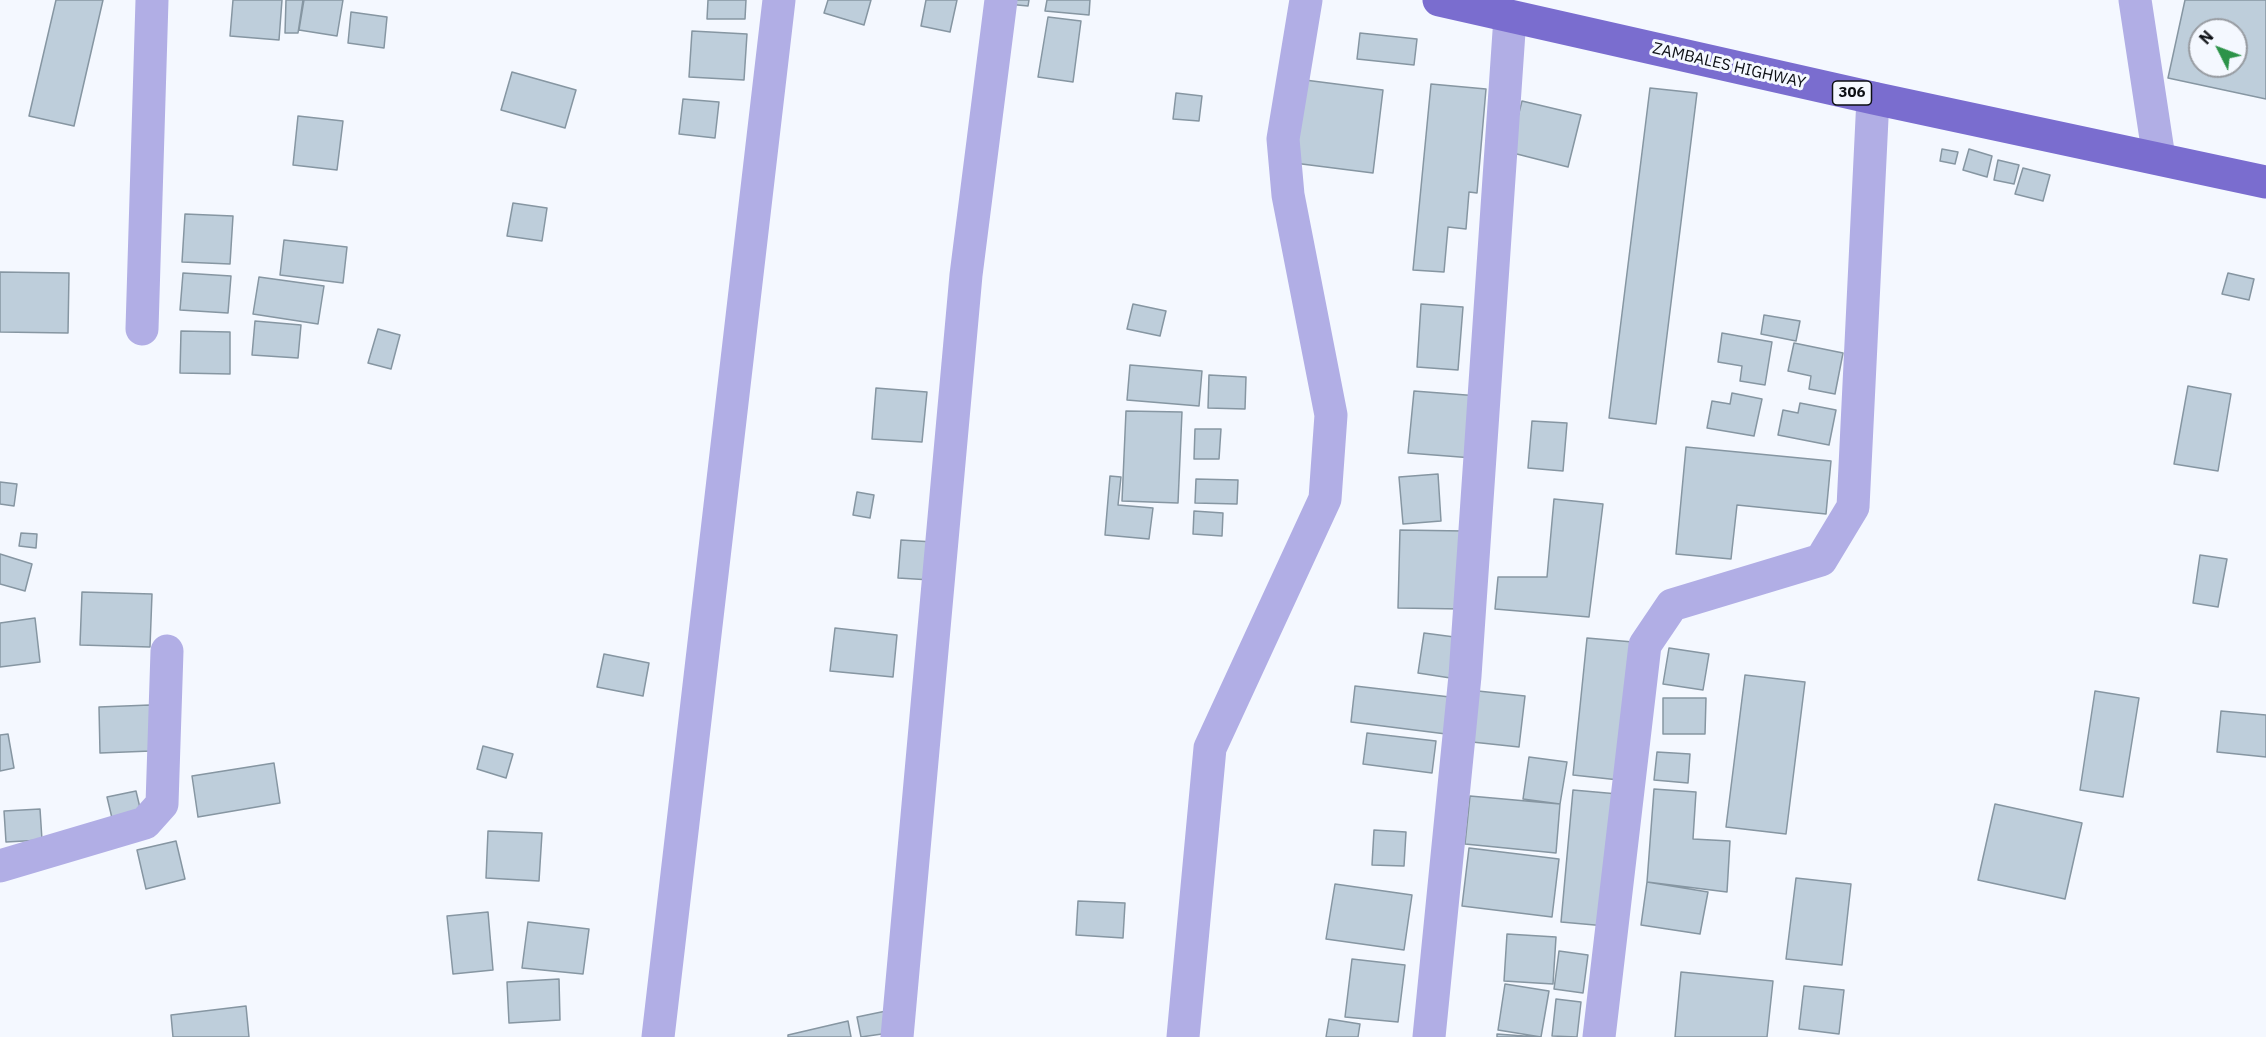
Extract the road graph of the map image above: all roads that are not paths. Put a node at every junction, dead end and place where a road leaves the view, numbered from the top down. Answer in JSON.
{"nodes":[{"id":1,"x":152,"y":0,"type":"edge"},
{"id":2,"x":779,"y":0,"type":"edge"},
{"id":3,"x":1001,"y":0,"type":"edge"},
{"id":4,"x":1306,"y":0,"type":"edge"},
{"id":5,"x":1439,"y":0,"type":"edge"},
{"id":6,"x":2135,"y":0,"type":"edge"},
{"id":7,"x":1510,"y":17,"type":"junction"},
{"id":8,"x":1873,"y":98,"type":"junction"},
{"id":9,"x":2159,"y":158,"type":"junction"},
{"id":10,"x":2266,"y":182,"type":"edge"},
{"id":11,"x":141,"y":329,"type":"dead end"},
{"id":12,"x":167,"y":651,"type":"dead end"},
{"id":13,"x":0,"y":866,"type":"edge"},
{"id":14,"x":658,"y":1037,"type":"edge"},
{"id":15,"x":897,"y":1037,"type":"edge"},
{"id":16,"x":1183,"y":1037,"type":"edge"},
{"id":17,"x":1429,"y":1037,"type":"edge"},
{"id":18,"x":1599,"y":1037,"type":"edge"}],
"edges":[{"from":1,"to":11,"type":"street"},
{"from":2,"to":14,"type":"street"},
{"from":3,"to":15,"type":"street"},
{"from":4,"to":16,"type":"street"},
{"from":5,"to":7,"type":"main road","name":"ZAMBALES HIGHWAY","number":"306"},
{"from":6,"to":9,"type":"street"},
{"from":7,"to":8,"type":"main road","name":"ZAMBALES HIGHWAY","number":"306"},
{"from":7,"to":17,"type":"street"},
{"from":8,"to":9,"type":"main road","name":"ZAMBALES HIGHWAY","number":"306"},
{"from":8,"to":18,"type":"street"},
{"from":9,"to":10,"type":"main road","name":"ZAMBALES HIGHWAY","number":"306"},
{"from":12,"to":13,"type":"street"}]}
